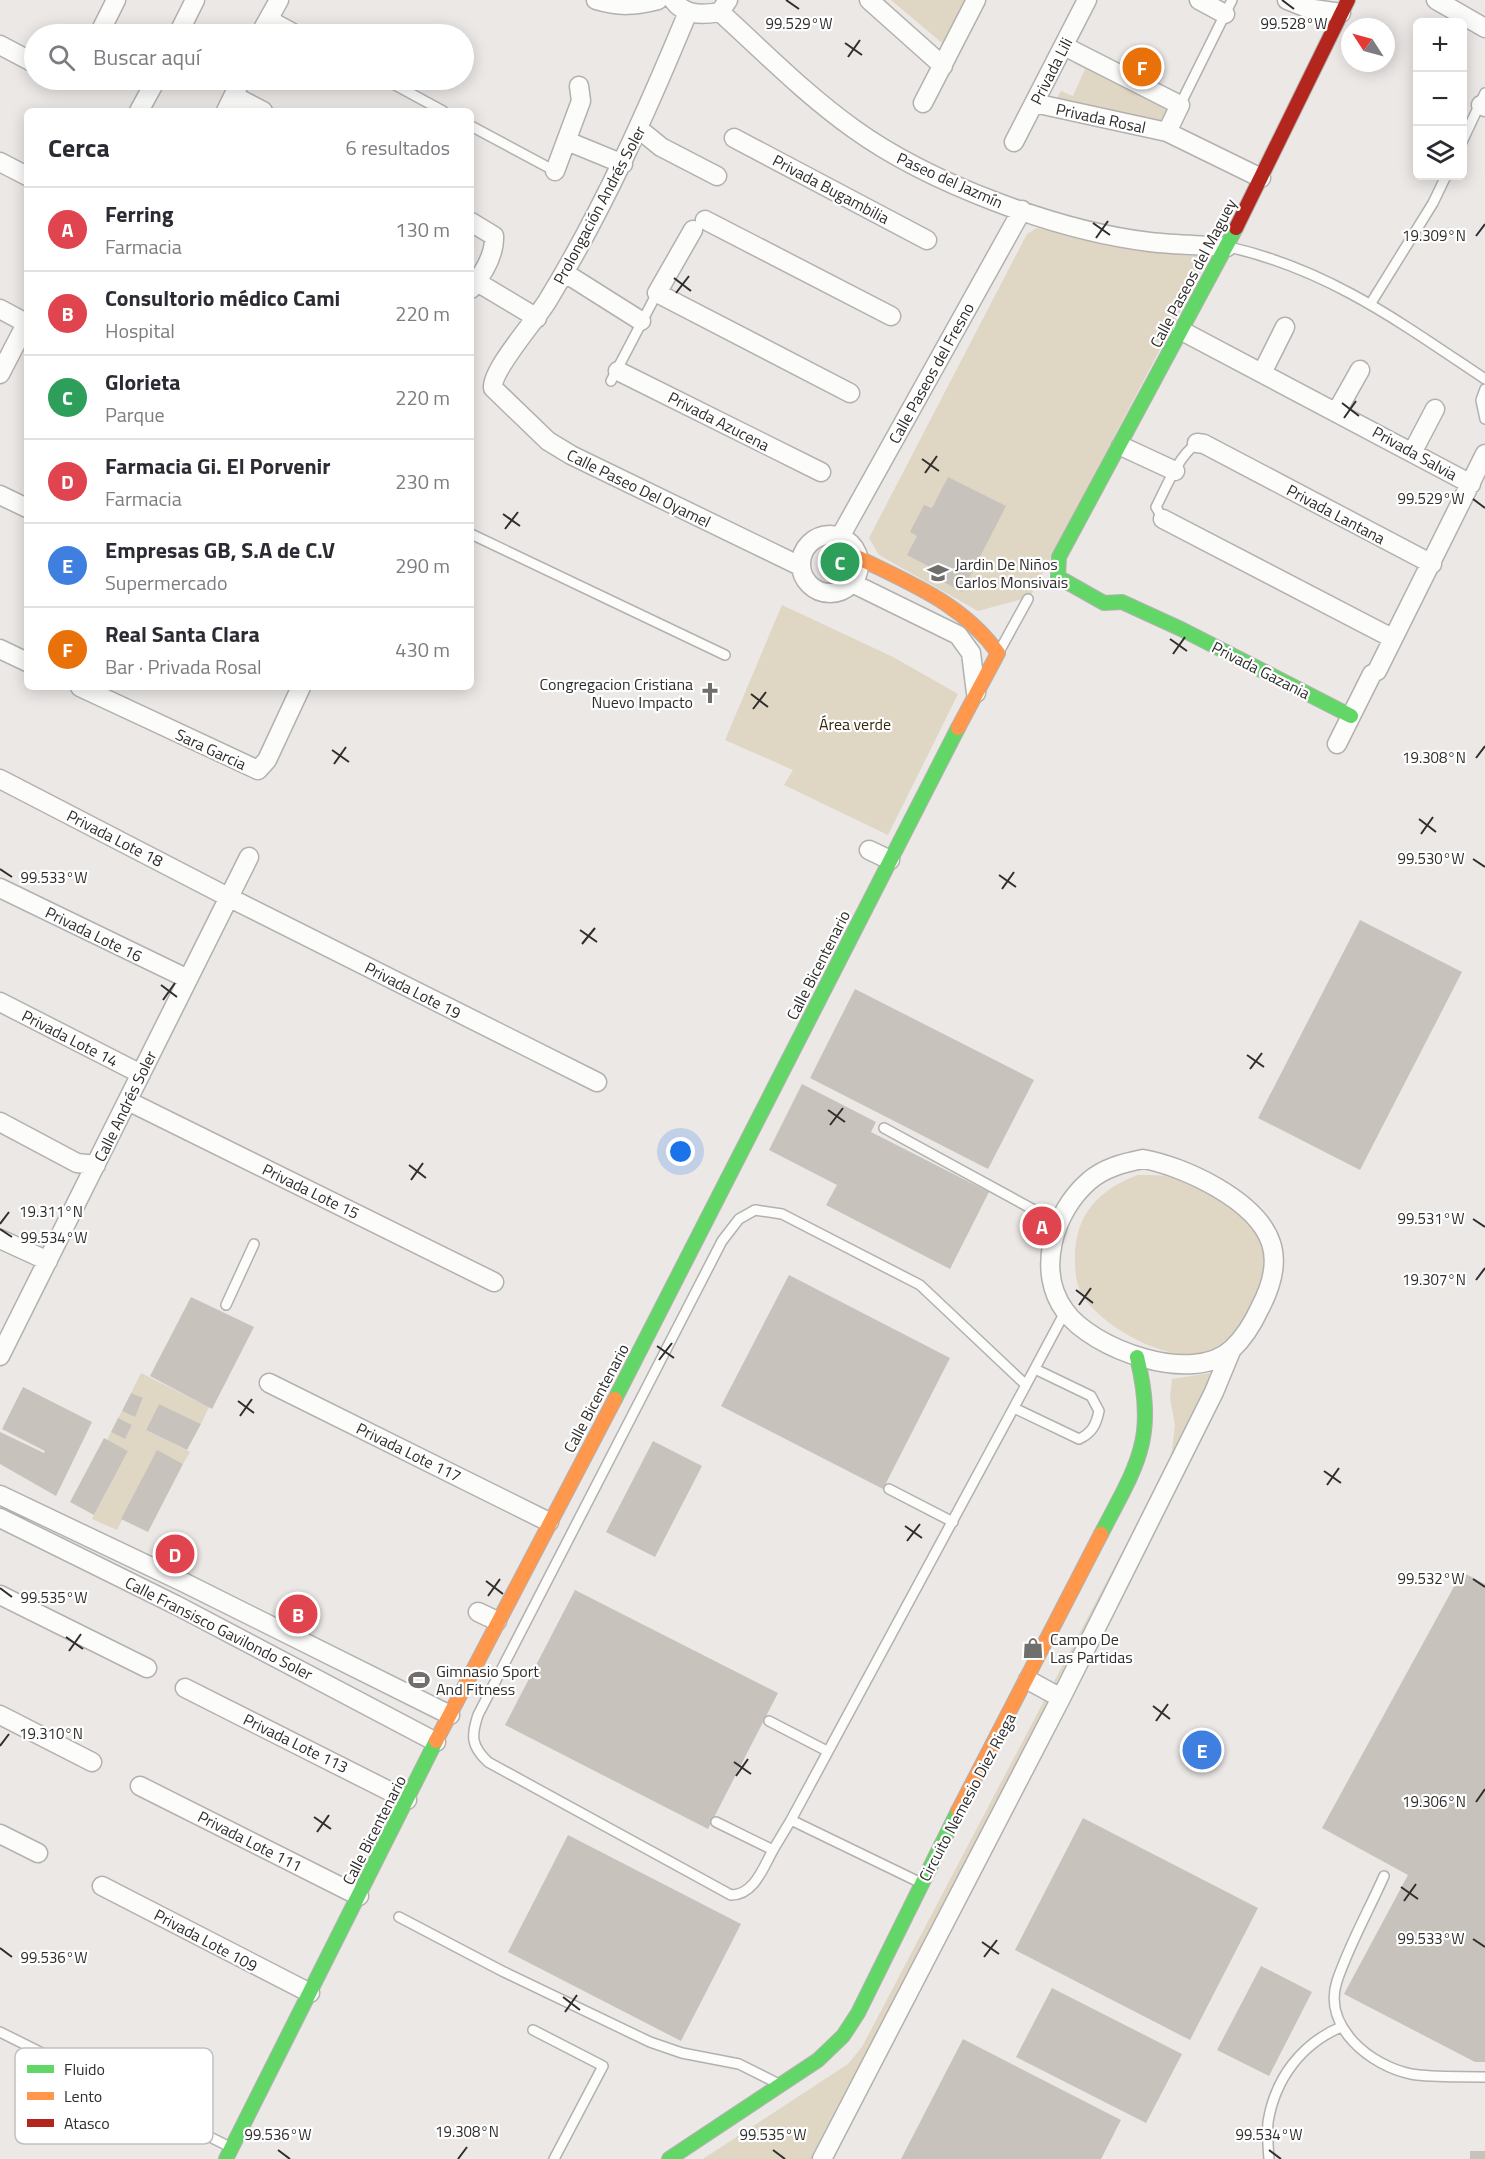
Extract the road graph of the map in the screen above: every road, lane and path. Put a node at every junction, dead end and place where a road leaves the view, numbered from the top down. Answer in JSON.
{"nodes":[{"id":1,"x":117,"y":0,"type":"edge"},
{"id":2,"x":195,"y":0,"type":"edge"},
{"id":3,"x":596,"y":0,"type":"edge"},
{"id":4,"x":658,"y":0,"type":"edge"},
{"id":5,"x":673,"y":0,"type":"edge"},
{"id":6,"x":869,"y":0,"type":"edge"},
{"id":7,"x":976,"y":0,"type":"edge"},
{"id":8,"x":1087,"y":0,"type":"edge"},
{"id":9,"x":1199,"y":0,"type":"edge"},
{"id":10,"x":1287,"y":0,"type":"edge"},
{"id":11,"x":1436,"y":0,"type":"edge"},
{"id":12,"x":724,"y":6,"type":"edge"},
{"id":13,"x":1228,"y":7,"type":"edge"},
{"id":14,"x":1345,"y":7,"type":"edge"},
{"id":15,"x":275,"y":8,"type":"edge"},
{"id":16,"x":688,"y":12,"type":"junction"},
{"id":17,"x":104,"y":24,"type":"edge"},
{"id":18,"x":183,"y":24,"type":"edge"},
{"id":19,"x":266,"y":24,"type":"edge"},
{"id":20,"x":293,"y":24,"type":"edge"},
{"id":21,"x":1485,"y":28,"type":"edge"},
{"id":22,"x":0,"y":45,"type":"edge"},
{"id":23,"x":1064,"y":46,"type":"junction"},
{"id":24,"x":24,"y":58,"type":"edge"},
{"id":25,"x":943,"y":66,"type":"junction"},
{"id":26,"x":579,"y":86,"type":"dead end"},
{"id":27,"x":151,"y":90,"type":"edge"},
{"id":28,"x":404,"y":90,"type":"edge"},
{"id":29,"x":234,"y":95,"type":"edge"},
{"id":30,"x":1484,"y":102,"type":"edge"},
{"id":31,"x":923,"y":103,"type":"dead end"},
{"id":32,"x":1034,"y":103,"type":"junction"},
{"id":33,"x":1180,"y":105,"type":"junction"},
{"id":34,"x":141,"y":108,"type":"edge"},
{"id":35,"x":258,"y":108,"type":"edge"},
{"id":36,"x":437,"y":108,"type":"edge"},
{"id":37,"x":474,"y":128,"type":"edge"},
{"id":38,"x":639,"y":129,"type":"junction"},
{"id":39,"x":1167,"y":132,"type":"junction"},
{"id":40,"x":1467,"y":133,"type":"edge"},
{"id":41,"x":734,"y":138,"type":"dead end"},
{"id":42,"x":567,"y":141,"type":"junction"},
{"id":43,"x":1014,"y":141,"type":"dead end"},
{"id":44,"x":0,"y":162,"type":"edge"},
{"id":45,"x":623,"y":164,"type":"junction"},
{"id":46,"x":555,"y":171,"type":"joint"},
{"id":47,"x":24,"y":174,"type":"edge"},
{"id":48,"x":717,"y":176,"type":"dead end"},
{"id":49,"x":1261,"y":178,"type":"junction"},
{"id":50,"x":1444,"y":180,"type":"edge"},
{"id":51,"x":1022,"y":210,"type":"junction"},
{"id":52,"x":474,"y":224,"type":"edge"},
{"id":53,"x":927,"y":240,"type":"dead end"},
{"id":54,"x":1227,"y":247,"type":"junction"},
{"id":55,"x":565,"y":273,"type":"junction"},
{"id":56,"x":474,"y":286,"type":"edge"},
{"id":57,"x":657,"y":293,"type":"junction"},
{"id":58,"x":1371,"y":303,"type":"junction"},
{"id":59,"x":0,"y":309,"type":"edge"},
{"id":60,"x":891,"y":316,"type":"dead end"},
{"id":61,"x":537,"y":318,"type":"junction"},
{"id":62,"x":24,"y":321,"type":"edge"},
{"id":63,"x":641,"y":321,"type":"junction"},
{"id":64,"x":1285,"y":327,"type":"dead end"},
{"id":65,"x":24,"y":329,"type":"edge"},
{"id":66,"x":1182,"y":331,"type":"junction"},
{"id":67,"x":1360,"y":370,"type":"dead end"},
{"id":68,"x":1262,"y":373,"type":"junction"},
{"id":69,"x":0,"y":374,"type":"edge"},
{"id":70,"x":614,"y":376,"type":"joint"},
{"id":71,"x":1485,"y":379,"type":"edge"},
{"id":72,"x":493,"y":388,"type":"joint"},
{"id":73,"x":1485,"y":389,"type":"edge"},
{"id":74,"x":850,"y":393,"type":"dead end"},
{"id":75,"x":1435,"y":409,"type":"dead end"},
{"id":76,"x":1337,"y":411,"type":"junction"},
{"id":77,"x":1485,"y":419,"type":"edge"},
{"id":78,"x":1197,"y":443,"type":"joint"},
{"id":79,"x":1121,"y":446,"type":"junction"},
{"id":80,"x":1413,"y":451,"type":"junction"},
{"id":81,"x":1485,"y":454,"type":"edge"},
{"id":82,"x":1175,"y":471,"type":"junction"},
{"id":83,"x":821,"y":472,"type":"dead end"},
{"id":84,"x":1471,"y":484,"type":"junction"},
{"id":85,"x":0,"y":495,"type":"edge"},
{"id":86,"x":24,"y":507,"type":"edge"},
{"id":87,"x":1163,"y":519,"type":"joint"},
{"id":88,"x":474,"y":535,"type":"edge"},
{"id":89,"x":840,"y":537,"type":"junction"},
{"id":90,"x":1059,"y":557,"type":"joint"},
{"id":91,"x":859,"y":558,"type":"junction"},
{"id":92,"x":1432,"y":564,"type":"junction"},
{"id":93,"x":800,"y":566,"type":"junction"},
{"id":94,"x":852,"y":583,"type":"junction"},
{"id":95,"x":1028,"y":599,"type":"dead end"},
{"id":96,"x":1392,"y":638,"type":"junction"},
{"id":97,"x":0,"y":649,"type":"edge"},
{"id":98,"x":998,"y":653,"type":"junction"},
{"id":99,"x":725,"y":655,"type":"dead end"},
{"id":100,"x":24,"y":661,"type":"edge"},
{"id":101,"x":86,"y":690,"type":"edge"},
{"id":102,"x":300,"y":690,"type":"edge"},
{"id":103,"x":975,"y":693,"type":"junction"},
{"id":104,"x":1351,"y":716,"type":"junction"},
{"id":105,"x":1337,"y":744,"type":"dead end"},
{"id":106,"x":0,"y":779,"type":"edge"},
{"id":107,"x":869,"y":850,"type":"dead end"},
{"id":108,"x":249,"y":857,"type":"dead end"},
{"id":109,"x":890,"y":860,"type":"junction"},
{"id":110,"x":0,"y":888,"type":"edge"},
{"id":111,"x":230,"y":898,"type":"junction"},
{"id":112,"x":188,"y":979,"type":"junction"},
{"id":113,"x":0,"y":1002,"type":"edge"},
{"id":114,"x":141,"y":1074,"type":"junction"},
{"id":115,"x":597,"y":1082,"type":"dead end"},
{"id":116,"x":128,"y":1101,"type":"junction"},
{"id":117,"x":0,"y":1122,"type":"edge"},
{"id":118,"x":884,"y":1128,"type":"dead end"},
{"id":119,"x":96,"y":1165,"type":"junction"},
{"id":120,"x":1058,"y":1223,"type":"junction"},
{"id":121,"x":0,"y":1239,"type":"edge"},
{"id":122,"x":254,"y":1244,"type":"dead end"},
{"id":123,"x":48,"y":1261,"type":"junction"},
{"id":124,"x":494,"y":1282,"type":"dead end"},
{"id":125,"x":226,"y":1305,"type":"dead end"},
{"id":126,"x":1065,"y":1312,"type":"junction"},
{"id":127,"x":1231,"y":1351,"type":"junction"},
{"id":128,"x":0,"y":1356,"type":"edge"},
{"id":129,"x":1137,"y":1357,"type":"junction"},
{"id":130,"x":1035,"y":1368,"type":"junction"},
{"id":131,"x":269,"y":1383,"type":"dead end"},
{"id":132,"x":1026,"y":1385,"type":"junction"},
{"id":133,"x":1014,"y":1408,"type":"junction"},
{"id":134,"x":889,"y":1489,"type":"dead end"},
{"id":135,"x":0,"y":1495,"type":"edge"},
{"id":136,"x":0,"y":1518,"type":"edge"},
{"id":137,"x":549,"y":1522,"type":"junction"},
{"id":138,"x":953,"y":1522,"type":"junction"},
{"id":139,"x":185,"y":1583,"type":"junction"},
{"id":140,"x":0,"y":1595,"type":"edge"},
{"id":141,"x":176,"y":1605,"type":"junction"},
{"id":142,"x":478,"y":1612,"type":"dead end"},
{"id":143,"x":497,"y":1622,"type":"junction"},
{"id":144,"x":147,"y":1668,"type":"dead end"},
{"id":145,"x":1028,"y":1680,"type":"junction"},
{"id":146,"x":185,"y":1688,"type":"dead end"},
{"id":147,"x":1061,"y":1698,"type":"junction"},
{"id":148,"x":0,"y":1715,"type":"edge"},
{"id":149,"x":450,"y":1715,"type":"junction"},
{"id":150,"x":769,"y":1721,"type":"dead end"},
{"id":151,"x":436,"y":1742,"type":"junction"},
{"id":152,"x":826,"y":1750,"type":"junction"},
{"id":153,"x":92,"y":1762,"type":"dead end"},
{"id":154,"x":140,"y":1786,"type":"dead end"},
{"id":155,"x":407,"y":1800,"type":"junction"},
{"id":156,"x":791,"y":1820,"type":"junction"},
{"id":157,"x":716,"y":1822,"type":"dead end"},
{"id":158,"x":0,"y":1834,"type":"edge"},
{"id":159,"x":773,"y":1850,"type":"junction"},
{"id":160,"x":38,"y":1853,"type":"dead end"},
{"id":161,"x":1384,"y":1876,"type":"dead end"},
{"id":162,"x":921,"y":1883,"type":"junction"},
{"id":163,"x":102,"y":1886,"type":"dead end"},
{"id":164,"x":359,"y":1896,"type":"junction"},
{"id":165,"x":399,"y":1917,"type":"dead end"},
{"id":166,"x":310,"y":1993,"type":"junction"},
{"id":167,"x":1341,"y":2027,"type":"junction"},
{"id":168,"x":533,"y":2030,"type":"dead end"},
{"id":169,"x":0,"y":2032,"type":"edge"},
{"id":170,"x":30,"y":2048,"type":"edge"},
{"id":171,"x":1485,"y":2078,"type":"edge"},
{"id":172,"x":779,"y":2084,"type":"junction"},
{"id":173,"x":212,"y":2144,"type":"edge"},
{"id":174,"x":229,"y":2153,"type":"edge"},
{"id":175,"x":554,"y":2159,"type":"edge"},
{"id":176,"x":669,"y":2159,"type":"edge"},
{"id":177,"x":822,"y":2159,"type":"edge"},
{"id":178,"x":1269,"y":2159,"type":"edge"}],
"edges":[{"from":1,"to":17,"type":"street"},
{"from":2,"to":18,"type":"street"},
{"from":3,"to":4,"type":"street"},
{"from":5,"to":16,"type":"street"},
{"from":6,"to":25,"type":"street"},
{"from":7,"to":25,"type":"street"},
{"from":8,"to":23,"type":"street","name":"Privada Lili"},
{"from":9,"to":13,"type":"street"},
{"from":10,"to":14,"type":"street"},
{"from":11,"to":21,"type":"street"},
{"from":12,"to":16,"type":"street"},
{"from":12,"to":51,"type":"street","name":"Paseo del Jazmín"},
{"from":13,"to":33,"type":"lane"},
{"from":14,"to":49,"type":"street","name":"Calle Paseos del Maguey"},
{"from":15,"to":19,"type":"street"},
{"from":15,"to":20,"type":"lane"},
{"from":16,"to":38,"type":"street","name":"Prolongación Andrés Soler"},
{"from":22,"to":24,"type":"street"},
{"from":23,"to":32,"type":"street","name":"Privada Lili"},
{"from":23,"to":33,"type":"street"},
{"from":25,"to":31,"type":"street"},
{"from":26,"to":42,"type":"street"},
{"from":27,"to":34,"type":"street"},
{"from":28,"to":36,"type":"lane"},
{"from":29,"to":35,"type":"street"},
{"from":30,"to":40,"type":"lane"},
{"from":32,"to":39,"type":"street","name":"Privada Rosal"},
{"from":32,"to":43,"type":"street","name":"Privada Lili"},
{"from":33,"to":39,"type":"street","name":"Privada Rosal"},
{"from":37,"to":46,"type":"lane"},
{"from":38,"to":45,"type":"street","name":"Prolongación Andrés Soler"},
{"from":38,"to":48,"type":"street"},
{"from":39,"to":49,"type":"street","name":"Privada Rosal"},
{"from":41,"to":53,"type":"street","name":"Privada Bugambilia"},
{"from":42,"to":45,"type":"street"},
{"from":42,"to":46,"type":"street"},
{"from":44,"to":47,"type":"street"},
{"from":45,"to":55,"type":"street","name":"Prolongación Andrés Soler"},
{"from":49,"to":54,"type":"street","name":"Calle Paseos del Maguey"},
{"from":50,"to":58,"type":"lane"},
{"from":51,"to":54,"type":"street","name":"Paseo del Jazmín"},
{"from":51,"to":89,"type":"street","name":"Calle Paseos del Fresno"},
{"from":52,"to":56,"type":"street"},
{"from":54,"to":58,"type":"lane"},
{"from":54,"to":66,"type":"street","name":"Calle Paseos del Maguey"},
{"from":55,"to":61,"type":"street","name":"Prolongación Andrés Soler"},
{"from":55,"to":63,"type":"street"},
{"from":56,"to":61,"type":"street"},
{"from":57,"to":60,"type":"street"},
{"from":57,"to":63,"type":"lane"},
{"from":57,"to":74,"type":"street"},
{"from":58,"to":71,"type":"lane"},
{"from":59,"to":62,"type":"street"},
{"from":61,"to":72,"type":"street","name":"Prolongación Andrés Soler"},
{"from":63,"to":70,"type":"lane"},
{"from":64,"to":68,"type":"street"},
{"from":65,"to":69,"type":"street"},
{"from":66,"to":68,"type":"street","name":"Privada Salvia"},
{"from":66,"to":79,"type":"street","name":"Calle Paseos del Maguey"},
{"from":67,"to":76,"type":"street"},
{"from":68,"to":76,"type":"street","name":"Privada Salvia"},
{"from":70,"to":83,"type":"street","name":"Privada Azucena"},
{"from":72,"to":93,"type":"street","name":"Calle Paseo Del Oyamel"},
{"from":73,"to":77,"type":"lane"},
{"from":75,"to":80,"type":"street"},
{"from":76,"to":80,"type":"street","name":"Privada Salvia"},
{"from":78,"to":82,"type":"lane","name":"Privada Lantana"},
{"from":78,"to":92,"type":"street","name":"Privada Lantana"},
{"from":79,"to":82,"type":"street"},
{"from":79,"to":90,"type":"street","name":"Calle Paseos del Maguey"},
{"from":80,"to":84,"type":"street","name":"Privada Salvia"},
{"from":81,"to":84,"type":"street"},
{"from":82,"to":87,"type":"lane","name":"Privada Lantana"},
{"from":84,"to":92,"type":"street","name":"Privada Salvia"},
{"from":85,"to":86,"type":"street"},
{"from":87,"to":96,"type":"street","name":"Privada Lantana"},
{"from":88,"to":99,"type":"lane"},
{"from":89,"to":91,"type":"street"},
{"from":89,"to":93,"type":"street"},
{"from":90,"to":104,"type":"street","name":"Privada Gazania"},
{"from":91,"to":94,"type":"street"},
{"from":91,"to":98,"type":"street"},
{"from":92,"to":96,"type":"street"},
{"from":93,"to":94,"type":"street"},
{"from":94,"to":103,"type":"street"},
{"from":95,"to":98,"type":"lane"},
{"from":96,"to":104,"type":"street"},
{"from":97,"to":100,"type":"street"},
{"from":98,"to":103,"type":"street","name":"Calle Bicentenario"},
{"from":101,"to":102,"type":"street","name":"Sara Garcia"},
{"from":103,"to":109,"type":"street","name":"Calle Bicentenario"},
{"from":104,"to":105,"type":"street"},
{"from":106,"to":111,"type":"street","name":"Privada Lote 18"},
{"from":107,"to":109,"type":"street"},
{"from":108,"to":111,"type":"street","name":"Calle Andrés Soler"},
{"from":109,"to":137,"type":"street","name":"Calle Bicentenario"},
{"from":110,"to":112,"type":"street","name":"Privada Lote 16"},
{"from":111,"to":112,"type":"street","name":"Calle Andrés Soler"},
{"from":111,"to":115,"type":"street","name":"Privada Lote 19"},
{"from":112,"to":114,"type":"street","name":"Calle Andrés Soler"},
{"from":113,"to":114,"type":"street","name":"Privada Lote 14"},
{"from":114,"to":116,"type":"street","name":"Calle Andrés Soler"},
{"from":116,"to":119,"type":"street","name":"Calle Andrés Soler"},
{"from":116,"to":124,"type":"street","name":"Privada Lote 15"},
{"from":117,"to":119,"type":"street"},
{"from":118,"to":120,"type":"lane"},
{"from":119,"to":123,"type":"street","name":"Calle Andrés Soler"},
{"from":120,"to":126,"type":"street"},
{"from":120,"to":127,"type":"street"},
{"from":121,"to":123,"type":"street"},
{"from":122,"to":125,"type":"lane"},
{"from":123,"to":128,"type":"street","name":"Calle Andrés Soler"},
{"from":126,"to":129,"type":"street"},
{"from":126,"to":130,"type":"lane"},
{"from":127,"to":129,"type":"street"},
{"from":127,"to":147,"type":"street"},
{"from":129,"to":145,"type":"street","name":"Circuito Nemesio Diez Riega"},
{"from":130,"to":132,"type":"lane"},
{"from":130,"to":133,"type":"lane"},
{"from":131,"to":137,"type":"street","name":"Privada Lote 117"},
{"from":132,"to":133,"type":"lane"},
{"from":132,"to":159,"type":"lane"},
{"from":133,"to":138,"type":"lane"},
{"from":134,"to":138,"type":"lane"},
{"from":135,"to":139,"type":"street","name":"Calle Fransisco Gavilondo Soler"},
{"from":136,"to":141,"type":"street","name":"Calle Fransisco Gavilondo Soler"},
{"from":137,"to":143,"type":"street","name":"Calle Bicentenario"},
{"from":138,"to":152,"type":"lane"},
{"from":139,"to":141,"type":"street"},
{"from":139,"to":149,"type":"street","name":"Calle Fransisco Gavilondo Soler"},
{"from":140,"to":144,"type":"street"},
{"from":141,"to":151,"type":"street","name":"Calle Fransisco Gavilondo Soler"},
{"from":142,"to":143,"type":"street"},
{"from":143,"to":149,"type":"street","name":"Calle Bicentenario"},
{"from":145,"to":147,"type":"street"},
{"from":145,"to":162,"type":"street","name":"Circuito Nemesio Diez Riega"},
{"from":146,"to":155,"type":"street","name":"Privada Lote 113"},
{"from":147,"to":177,"type":"street"},
{"from":148,"to":153,"type":"street"},
{"from":149,"to":151,"type":"street","name":"Calle Bicentenario"},
{"from":150,"to":152,"type":"lane"},
{"from":151,"to":155,"type":"street","name":"Calle Bicentenario"},
{"from":152,"to":156,"type":"lane"},
{"from":154,"to":164,"type":"street","name":"Privada Lote 111"},
{"from":155,"to":164,"type":"street","name":"Calle Bicentenario"},
{"from":156,"to":159,"type":"lane"},
{"from":156,"to":162,"type":"lane"},
{"from":157,"to":159,"type":"lane"},
{"from":158,"to":160,"type":"street"},
{"from":161,"to":167,"type":"lane"},
{"from":162,"to":172,"type":"street","name":"Circuito Nemesio Diez Riega"},
{"from":163,"to":166,"type":"street","name":"Privada Lote 109"},
{"from":164,"to":166,"type":"street","name":"Calle Bicentenario"},
{"from":165,"to":172,"type":"lane"},
{"from":166,"to":174,"type":"street","name":"Calle Bicentenario"},
{"from":167,"to":171,"type":"lane"},
{"from":167,"to":178,"type":"lane"},
{"from":168,"to":175,"type":"lane"},
{"from":169,"to":170,"type":"lane"},
{"from":172,"to":176,"type":"street","name":"Circuito Nemesio Diez Riega"},
{"from":173,"to":174,"type":"lane"}]}
